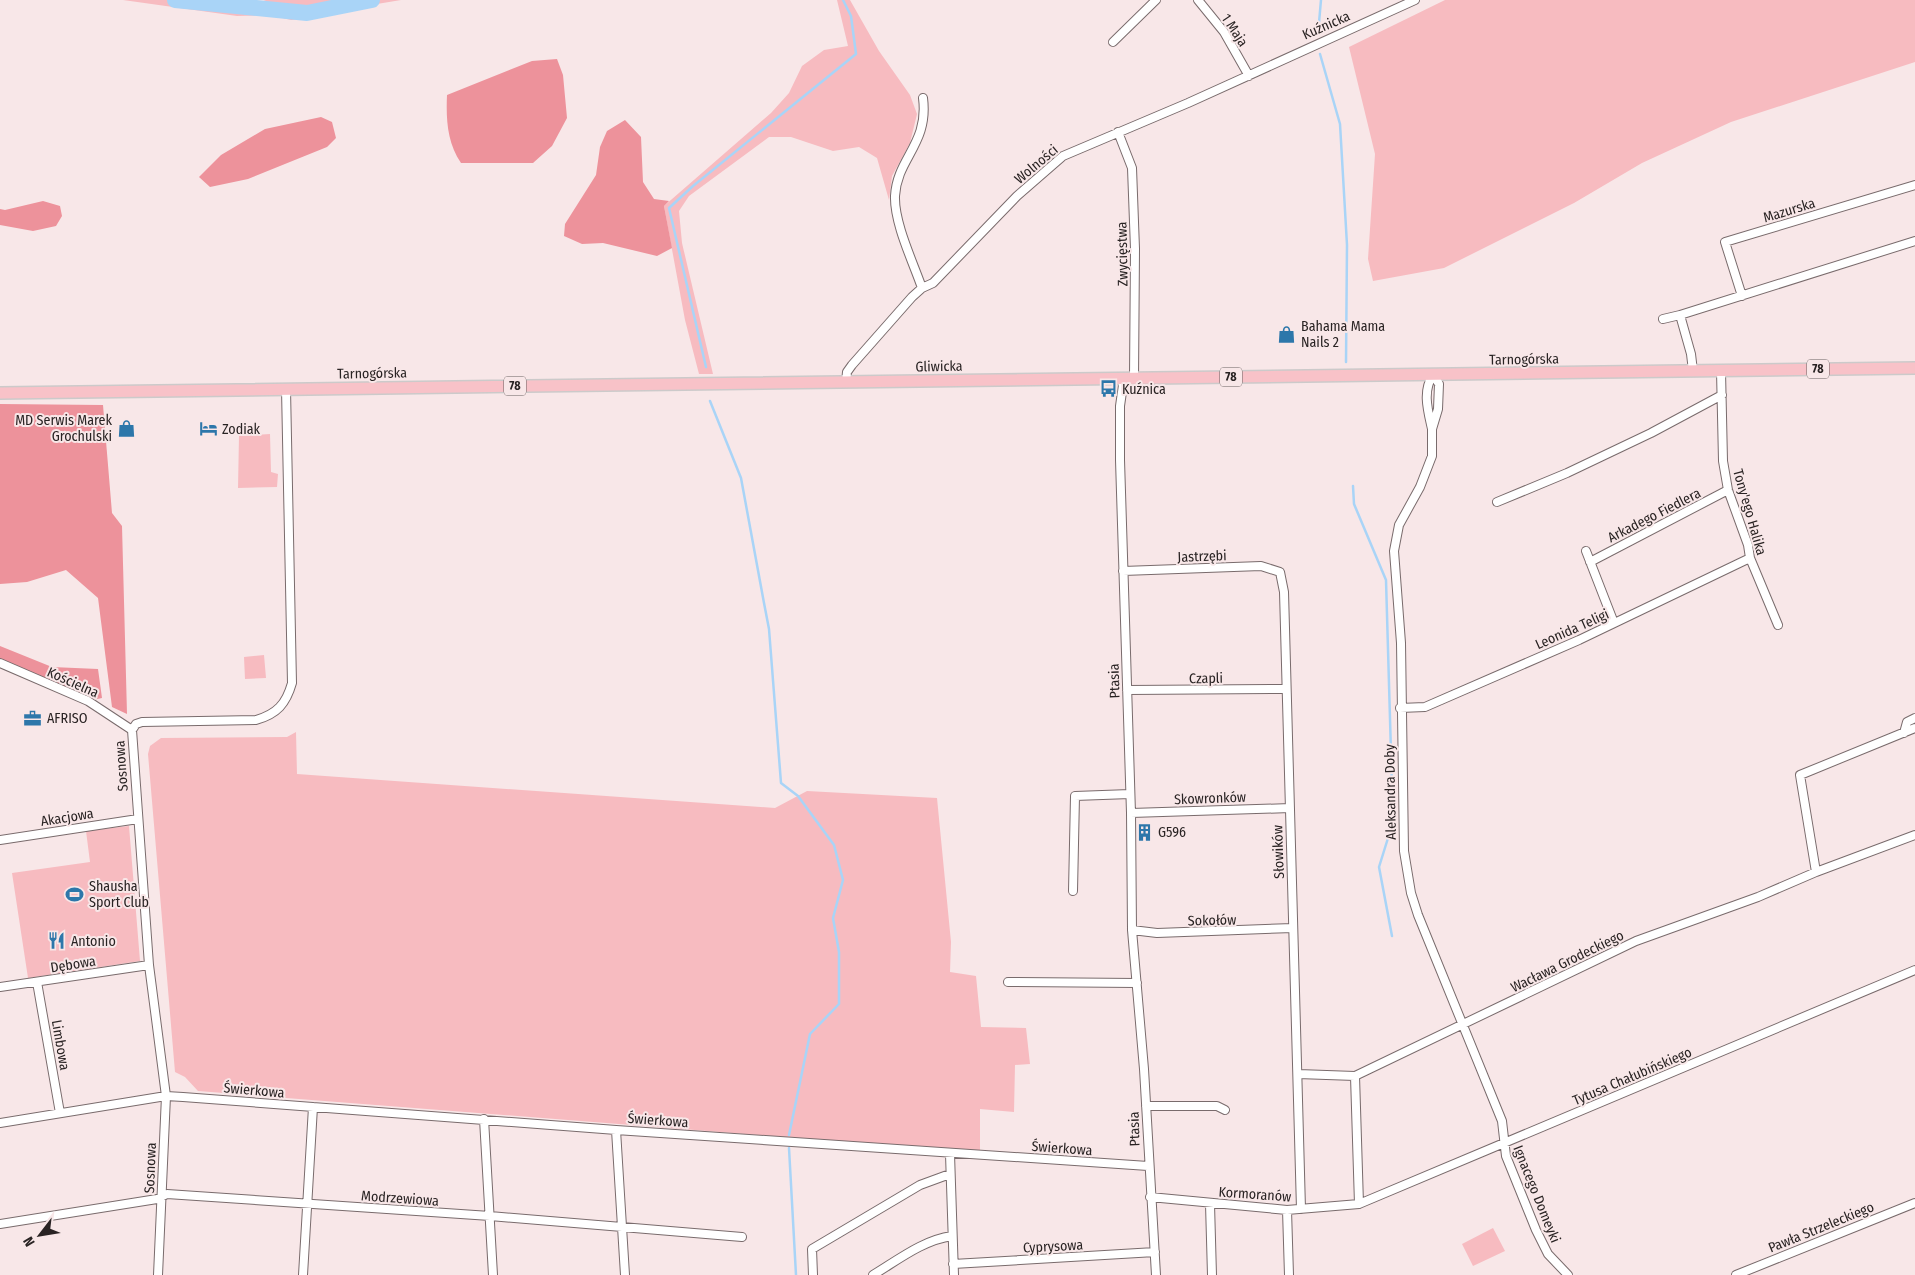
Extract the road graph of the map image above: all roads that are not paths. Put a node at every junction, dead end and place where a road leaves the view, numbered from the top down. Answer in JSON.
{"nodes":[{"id":1,"x":1156,"y":0,"type":"edge"},
{"id":2,"x":1198,"y":0,"type":"edge"},
{"id":3,"x":1415,"y":0,"type":"edge"},
{"id":4,"x":1113,"y":42,"type":"dead end"},
{"id":5,"x":1248,"y":76,"type":"junction"},
{"id":6,"x":924,"y":98,"type":"dead end"},
{"id":7,"x":1118,"y":132,"type":"junction"},
{"id":8,"x":1915,"y":185,"type":"edge"},
{"id":9,"x":1915,"y":241,"type":"edge"},
{"id":10,"x":922,"y":288,"type":"junction"},
{"id":11,"x":1742,"y":296,"type":"junction"},
{"id":12,"x":1680,"y":315,"type":"junction"},
{"id":13,"x":1663,"y":319,"type":"dead end"},
{"id":14,"x":1915,"y":368,"type":"edge"},
{"id":15,"x":1693,"y":371,"type":"junction"},
{"id":16,"x":1721,"y":371,"type":"junction"},
{"id":17,"x":1433,"y":376,"type":"junction"},
{"id":18,"x":1129,"y":378,"type":"junction"},
{"id":19,"x":846,"y":382,"type":"junction"},
{"id":20,"x":745,"y":383,"type":"joint"},
{"id":21,"x":286,"y":389,"type":"junction"},
{"id":22,"x":0,"y":393,"type":"edge"},
{"id":23,"x":1722,"y":395,"type":"junction"},
{"id":24,"x":1432,"y":429,"type":"junction"},
{"id":25,"x":1728,"y":490,"type":"junction"},
{"id":26,"x":1497,"y":502,"type":"dead end"},
{"id":27,"x":1586,"y":551,"type":"dead end"},
{"id":28,"x":1750,"y":558,"type":"junction"},
{"id":29,"x":1590,"y":562,"type":"junction"},
{"id":30,"x":1123,"y":571,"type":"junction"},
{"id":31,"x":1280,"y":572,"type":"joint"},
{"id":32,"x":1614,"y":623,"type":"junction"},
{"id":33,"x":1778,"y":625,"type":"dead end"},
{"id":34,"x":0,"y":663,"type":"edge"},
{"id":35,"x":1286,"y":689,"type":"junction"},
{"id":36,"x":1127,"y":690,"type":"junction"},
{"id":37,"x":1400,"y":708,"type":"junction"},
{"id":38,"x":1915,"y":718,"type":"edge"},
{"id":39,"x":1915,"y":728,"type":"edge"},
{"id":40,"x":132,"y":730,"type":"junction"},
{"id":41,"x":1904,"y":733,"type":"junction"},
{"id":42,"x":1130,"y":794,"type":"junction"},
{"id":43,"x":1290,"y":808,"type":"junction"},
{"id":44,"x":1131,"y":813,"type":"junction"},
{"id":45,"x":138,"y":819,"type":"junction"},
{"id":46,"x":1915,"y":835,"type":"edge"},
{"id":47,"x":0,"y":840,"type":"edge"},
{"id":48,"x":1816,"y":872,"type":"junction"},
{"id":49,"x":1073,"y":891,"type":"dead end"},
{"id":50,"x":1293,"y":928,"type":"junction"},
{"id":51,"x":1132,"y":930,"type":"junction"},
{"id":52,"x":149,"y":965,"type":"junction"},
{"id":53,"x":1915,"y":970,"type":"edge"},
{"id":54,"x":37,"y":982,"type":"junction"},
{"id":55,"x":1008,"y":982,"type":"dead end"},
{"id":56,"x":1137,"y":983,"type":"junction"},
{"id":57,"x":0,"y":987,"type":"edge"},
{"id":58,"x":1464,"y":1025,"type":"junction"},
{"id":59,"x":1298,"y":1074,"type":"junction"},
{"id":60,"x":1355,"y":1076,"type":"junction"},
{"id":61,"x":166,"y":1096,"type":"junction"},
{"id":62,"x":1146,"y":1106,"type":"junction"},
{"id":63,"x":313,"y":1107,"type":"junction"},
{"id":64,"x":1225,"y":1110,"type":"dead end"},
{"id":65,"x":60,"y":1113,"type":"junction"},
{"id":66,"x":484,"y":1120,"type":"junction"},
{"id":67,"x":0,"y":1123,"type":"edge"},
{"id":68,"x":616,"y":1130,"type":"junction"},
{"id":69,"x":1503,"y":1144,"type":"junction"},
{"id":70,"x":950,"y":1154,"type":"junction"},
{"id":71,"x":1148,"y":1166,"type":"junction"},
{"id":72,"x":950,"y":1174,"type":"junction"},
{"id":73,"x":162,"y":1197,"type":"junction"},
{"id":74,"x":1150,"y":1197,"type":"junction"},
{"id":75,"x":1915,"y":1203,"type":"edge"},
{"id":76,"x":309,"y":1204,"type":"junction"},
{"id":77,"x":1210,"y":1204,"type":"junction"},
{"id":78,"x":1359,"y":1204,"type":"junction"},
{"id":79,"x":1301,"y":1209,"type":"junction"},
{"id":80,"x":1287,"y":1210,"type":"junction"},
{"id":81,"x":490,"y":1216,"type":"junction"},
{"id":82,"x":0,"y":1224,"type":"edge"},
{"id":83,"x":623,"y":1227,"type":"junction"},
{"id":84,"x":952,"y":1236,"type":"junction"},
{"id":85,"x":742,"y":1237,"type":"dead end"},
{"id":86,"x":1154,"y":1252,"type":"junction"},
{"id":87,"x":953,"y":1264,"type":"junction"},
{"id":88,"x":158,"y":1275,"type":"edge"},
{"id":89,"x":304,"y":1275,"type":"edge"},
{"id":90,"x":492,"y":1275,"type":"edge"},
{"id":91,"x":625,"y":1275,"type":"edge"},
{"id":92,"x":813,"y":1275,"type":"edge"},
{"id":93,"x":873,"y":1275,"type":"edge"},
{"id":94,"x":954,"y":1275,"type":"edge"},
{"id":95,"x":1156,"y":1275,"type":"edge"},
{"id":96,"x":1212,"y":1275,"type":"edge"},
{"id":97,"x":1289,"y":1275,"type":"edge"},
{"id":98,"x":1568,"y":1275,"type":"edge"},
{"id":99,"x":1736,"y":1275,"type":"edge"}],
"edges":[{"from":1,"to":4,"type":"street"},
{"from":2,"to":5,"type":"street","name":"1 Maja"},
{"from":3,"to":5,"type":"street","name":"Kuźnicka"},
{"from":5,"to":7,"type":"street","name":"Wolności"},
{"from":6,"to":10,"type":"street"},
{"from":7,"to":10,"type":"street","name":"Wolności"},
{"from":7,"to":18,"type":"street","name":"Zwycięstwa"},
{"from":8,"to":11,"type":"street","name":"Mazurska"},
{"from":9,"to":11,"type":"street"},
{"from":10,"to":19,"type":"street","name":"Wolności"},
{"from":11,"to":12,"type":"street"},
{"from":12,"to":13,"type":"street"},
{"from":12,"to":15,"type":"street"},
{"from":14,"to":16,"type":"main road","name":"Tarnogórska","number":"78"},
{"from":15,"to":16,"type":"main road","name":"Tarnogórska","number":"78"},
{"from":15,"to":17,"type":"main road","name":"Tarnogórska","number":"78"},
{"from":16,"to":23,"type":"street","name":"Tony'ego Halika"},
{"from":17,"to":18,"type":"main road","name":"Tarnogórska","number":"78"},
{"from":17,"to":24,"type":"street","name":"Aleksandra Doby"},
{"from":17,"to":24,"type":"street","name":"Aleksandra Doby"},
{"from":18,"to":19,"type":"main road","name":"Gliwicka","number":"78"},
{"from":18,"to":30,"type":"street","name":"Ptasia"},
{"from":19,"to":20,"type":"main road","name":"Gliwicka","number":"78"},
{"from":20,"to":21,"type":"main road","name":"Tarnogórska","number":"78"},
{"from":21,"to":22,"type":"main road","name":"Tarnogórska","number":"78"},
{"from":21,"to":40,"type":"street","name":"Sosnowa"},
{"from":23,"to":25,"type":"street","name":"Tony'ego Halika"},
{"from":23,"to":26,"type":"street"},
{"from":24,"to":37,"type":"street","name":"Aleksandra Doby"},
{"from":25,"to":28,"type":"street","name":"Tony'ego Halika"},
{"from":25,"to":29,"type":"street","name":"Arkadego Fiedlera"},
{"from":27,"to":29,"type":"street"},
{"from":28,"to":32,"type":"street","name":"Leonida Teligi"},
{"from":28,"to":33,"type":"street","name":"Tony'ego Halika"},
{"from":29,"to":32,"type":"street"},
{"from":30,"to":31,"type":"street","name":"Jastrzębi"},
{"from":30,"to":36,"type":"street","name":"Ptasia"},
{"from":31,"to":35,"type":"street","name":"Słowików"},
{"from":32,"to":37,"type":"street","name":"Leonida Teligi"},
{"from":34,"to":40,"type":"street","name":"Kościelna"},
{"from":35,"to":36,"type":"street","name":"Czapli"},
{"from":35,"to":43,"type":"street","name":"Słowików"},
{"from":36,"to":42,"type":"street","name":"Ptasia"},
{"from":37,"to":58,"type":"street","name":"Aleksandra Doby"},
{"from":38,"to":41,"type":"street"},
{"from":39,"to":41,"type":"street"},
{"from":40,"to":45,"type":"street","name":"Sosnowa"},
{"from":41,"to":48,"type":"street"},
{"from":42,"to":44,"type":"street","name":"Ptasia"},
{"from":42,"to":49,"type":"street"},
{"from":43,"to":44,"type":"street","name":"Skowronków"},
{"from":43,"to":50,"type":"street","name":"Słowików"},
{"from":44,"to":51,"type":"street","name":"Ptasia"},
{"from":45,"to":47,"type":"street","name":"Akacjowa"},
{"from":45,"to":52,"type":"street","name":"Sosnowa"},
{"from":46,"to":48,"type":"street","name":"Wacława Grodeckiego"},
{"from":48,"to":58,"type":"street","name":"Wacława Grodeckiego"},
{"from":50,"to":51,"type":"street","name":"Sokołów"},
{"from":50,"to":59,"type":"street","name":"Słowików"},
{"from":51,"to":56,"type":"street","name":"Ptasia"},
{"from":52,"to":54,"type":"street","name":"Dębowa"},
{"from":52,"to":61,"type":"street","name":"Sosnowa"},
{"from":53,"to":69,"type":"street","name":"Tytusa Chałubińskiego"},
{"from":54,"to":57,"type":"street","name":"Dębowa"},
{"from":54,"to":65,"type":"street","name":"Limbowa"},
{"from":55,"to":56,"type":"street"},
{"from":56,"to":62,"type":"street","name":"Ptasia"},
{"from":58,"to":60,"type":"street","name":"Wacława Grodeckiego"},
{"from":58,"to":69,"type":"street","name":"Aleksandra Doby"},
{"from":59,"to":60,"type":"street"},
{"from":59,"to":79,"type":"street","name":"Słowików"},
{"from":60,"to":78,"type":"street"},
{"from":61,"to":63,"type":"street","name":"Świerkowa"},
{"from":61,"to":65,"type":"street"},
{"from":61,"to":73,"type":"street","name":"Sosnowa"},
{"from":62,"to":64,"type":"street"},
{"from":62,"to":71,"type":"street","name":"Ptasia"},
{"from":63,"to":66,"type":"street","name":"Świerkowa"},
{"from":63,"to":76,"type":"street"},
{"from":65,"to":67,"type":"street"},
{"from":66,"to":68,"type":"street","name":"Świerkowa"},
{"from":66,"to":81,"type":"street"},
{"from":68,"to":70,"type":"street","name":"Świerkowa"},
{"from":68,"to":83,"type":"street"},
{"from":69,"to":78,"type":"street","name":"Tytusa Chałubińskiego"},
{"from":69,"to":98,"type":"street","name":"Ignacego Domeyki"},
{"from":70,"to":71,"type":"street","name":"Świerkowa"},
{"from":70,"to":72,"type":"street"},
{"from":71,"to":74,"type":"street","name":"Ptasia"},
{"from":72,"to":84,"type":"street"},
{"from":72,"to":92,"type":"street"},
{"from":73,"to":76,"type":"street","name":"Modrzewiowa"},
{"from":73,"to":82,"type":"street","name":"Modrzewiowa"},
{"from":73,"to":88,"type":"street","name":"Sosnowa"},
{"from":74,"to":77,"type":"street","name":"Kormoranów"},
{"from":74,"to":86,"type":"street","name":"Ptasia"},
{"from":75,"to":99,"type":"street","name":"Pawła Strzeleckiego"},
{"from":76,"to":81,"type":"street","name":"Modrzewiowa"},
{"from":76,"to":89,"type":"street"},
{"from":77,"to":80,"type":"street","name":"Kormoranów"},
{"from":77,"to":96,"type":"street"},
{"from":78,"to":79,"type":"street","name":"Kormoranów"},
{"from":79,"to":80,"type":"street","name":"Kormoranów"},
{"from":80,"to":97,"type":"street"},
{"from":81,"to":83,"type":"street","name":"Modrzewiowa"},
{"from":81,"to":90,"type":"street"},
{"from":83,"to":85,"type":"street","name":"Modrzewiowa"},
{"from":83,"to":91,"type":"street"},
{"from":84,"to":87,"type":"street"},
{"from":84,"to":93,"type":"street"},
{"from":86,"to":87,"type":"street","name":"Cyprysowa"},
{"from":86,"to":95,"type":"street","name":"Ptasia"},
{"from":87,"to":94,"type":"street"}]}
